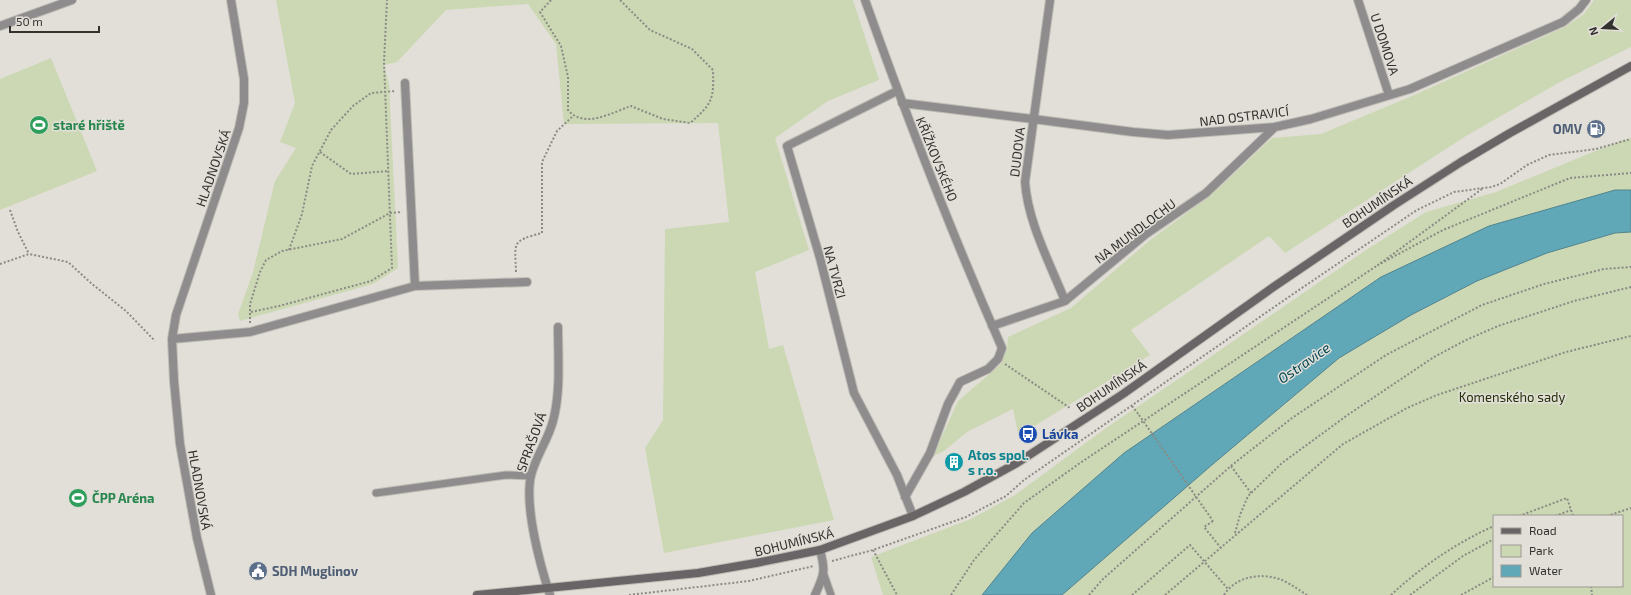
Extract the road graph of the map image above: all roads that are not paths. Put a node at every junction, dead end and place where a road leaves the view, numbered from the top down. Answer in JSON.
{"nodes":[{"id":1,"x":72,"y":0,"type":"edge"},
{"id":2,"x":231,"y":0,"type":"edge"},
{"id":3,"x":865,"y":0,"type":"edge"},
{"id":4,"x":1050,"y":0,"type":"edge"},
{"id":5,"x":1358,"y":0,"type":"edge"},
{"id":6,"x":1586,"y":0,"type":"edge"},
{"id":7,"x":0,"y":26,"type":"edge"},
{"id":8,"x":1631,"y":66,"type":"edge"},
{"id":9,"x":405,"y":87,"type":"road end"},
{"id":10,"x":897,"y":91,"type":"junction"},
{"id":11,"x":1389,"y":95,"type":"junction"},
{"id":12,"x":902,"y":103,"type":"junction"},
{"id":13,"x":1033,"y":118,"type":"junction"},
{"id":14,"x":1275,"y":127,"type":"junction"},
{"id":15,"x":527,"y":282,"type":"dead end"},
{"id":16,"x":415,"y":286,"type":"junction"},
{"id":17,"x":1065,"y":301,"type":"junction"},
{"id":18,"x":992,"y":326,"type":"junction"},
{"id":19,"x":558,"y":327,"type":"dead end"},
{"id":20,"x":172,"y":339,"type":"junction"},
{"id":21,"x":530,"y":476,"type":"junction"},
{"id":22,"x":376,"y":493,"type":"dead end"},
{"id":23,"x":905,"y":497,"type":"junction"},
{"id":24,"x":913,"y":516,"type":"junction"},
{"id":25,"x":820,"y":550,"type":"junction"},
{"id":26,"x":824,"y":575,"type":"junction"},
{"id":27,"x":549,"y":591,"type":"edge"},
{"id":28,"x":211,"y":595,"type":"edge"},
{"id":29,"x":477,"y":595,"type":"edge"},
{"id":30,"x":815,"y":595,"type":"edge"},
{"id":31,"x":831,"y":595,"type":"edge"}],
"edges":[{"from":1,"to":7,"type":"street"},
{"from":2,"to":20,"type":"street","name":"HLADNOVSKÁ"},
{"from":3,"to":10,"type":"street","name":"KŘÍŽKOVSKÉHO"},
{"from":4,"to":13,"type":"street","name":"DUDOVA"},
{"from":5,"to":11,"type":"street","name":"U DOMOVA"},
{"from":6,"to":11,"type":"street","name":"NAD OSTRAVICÍ"},
{"from":8,"to":24,"type":"main road","name":"BOHUMÍNSKÁ"},
{"from":9,"to":16,"type":"street"},
{"from":10,"to":12,"type":"street","name":"KŘÍŽKOVSKÉHO"},
{"from":10,"to":23,"type":"street","name":"NA TVRZI"},
{"from":11,"to":14,"type":"street","name":"NAD OSTRAVICÍ"},
{"from":12,"to":13,"type":"street","name":"NAD OSTRAVICÍ"},
{"from":12,"to":18,"type":"street","name":"KŘÍŽKOVSKÉHO"},
{"from":13,"to":14,"type":"street","name":"NAD OSTRAVICÍ"},
{"from":13,"to":17,"type":"street","name":"DUDOVA"},
{"from":14,"to":17,"type":"street","name":"NA MUNDLOCHU"},
{"from":15,"to":16,"type":"street"},
{"from":16,"to":20,"type":"street"},
{"from":17,"to":18,"type":"street","name":"NA MUNDLOCHU"},
{"from":18,"to":23,"type":"street","name":"KŘÍŽKOVSKÉHO"},
{"from":19,"to":21,"type":"street","name":"SPRAŠOVÁ"},
{"from":20,"to":28,"type":"street","name":"HLADNOVSKÁ"},
{"from":21,"to":22,"type":"lane"},
{"from":21,"to":27,"type":"street","name":"SPRAŠOVÁ"},
{"from":23,"to":24,"type":"street","name":"NA TVRZI"},
{"from":24,"to":25,"type":"main road","name":"BOHUMÍNSKÁ"},
{"from":25,"to":26,"type":"street"},
{"from":25,"to":27,"type":"main road","name":"BOHUMÍNSKÁ"},
{"from":26,"to":30,"type":"street"},
{"from":26,"to":31,"type":"lane"},
{"from":27,"to":29,"type":"main road","name":"BOHUMÍNSKÁ"}]}
